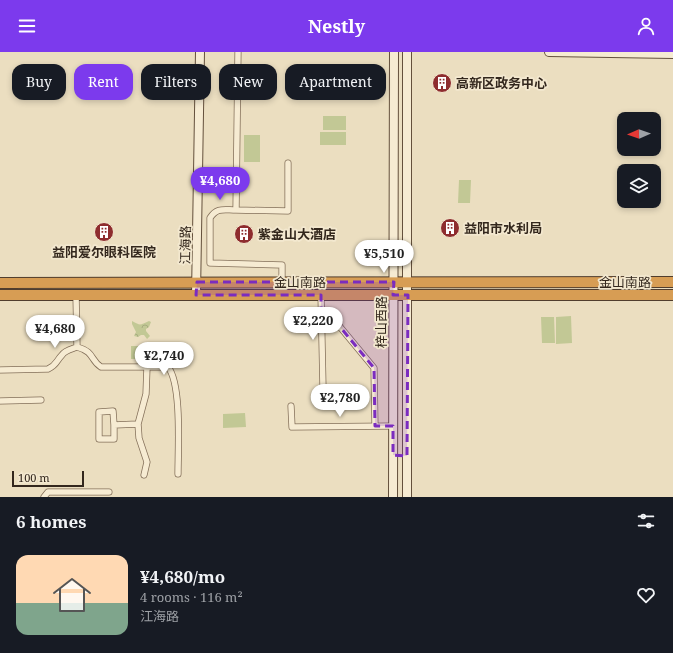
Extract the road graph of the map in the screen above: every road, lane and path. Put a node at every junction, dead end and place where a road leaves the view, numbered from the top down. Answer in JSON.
{"nodes":[{"id":1,"x":200,"y":52,"type":"edge"},
{"id":2,"x":238,"y":52,"type":"edge"},
{"id":3,"x":394,"y":52,"type":"edge"},
{"id":4,"x":407,"y":52,"type":"edge"},
{"id":5,"x":549,"y":52,"type":"edge"},
{"id":6,"x":673,"y":54,"type":"edge"},
{"id":7,"x":288,"y":163,"type":"dead end"},
{"id":8,"x":236,"y":210,"type":"junction"},
{"id":9,"x":197,"y":282,"type":"junction"},
{"id":10,"x":282,"y":282,"type":"junction"},
{"id":11,"x":394,"y":282,"type":"junction"},
{"id":12,"x":407,"y":282,"type":"junction"},
{"id":13,"x":673,"y":282,"type":"edge"},
{"id":14,"x":0,"y":283,"type":"edge"},
{"id":15,"x":0,"y":295,"type":"edge"},
{"id":16,"x":76,"y":295,"type":"junction"},
{"id":17,"x":196,"y":295,"type":"junction"},
{"id":18,"x":321,"y":295,"type":"junction"},
{"id":19,"x":394,"y":295,"type":"junction"},
{"id":20,"x":408,"y":295,"type":"junction"},
{"id":21,"x":673,"y":295,"type":"edge"},
{"id":22,"x":321,"y":317,"type":"junction"},
{"id":23,"x":77,"y":347,"type":"junction"},
{"id":24,"x":147,"y":367,"type":"junction"},
{"id":25,"x":0,"y":370,"type":"edge"},
{"id":26,"x":393,"y":371,"type":"junction"},
{"id":27,"x":407,"y":371,"type":"junction"},
{"id":28,"x":323,"y":388,"type":"dead end"},
{"id":29,"x":41,"y":400,"type":"dead end"},
{"id":30,"x":0,"y":401,"type":"edge"},
{"id":31,"x":291,"y":406,"type":"dead end"},
{"id":32,"x":138,"y":424,"type":"junction"},
{"id":33,"x":114,"y":425,"type":"junction"},
{"id":34,"x":375,"y":426,"type":"junction"},
{"id":35,"x":393,"y":426,"type":"junction"},
{"id":36,"x":393,"y":456,"type":"junction"},
{"id":37,"x":407,"y":456,"type":"junction"},
{"id":38,"x":178,"y":474,"type":"dead end"},
{"id":39,"x":144,"y":475,"type":"dead end"},
{"id":40,"x":109,"y":492,"type":"dead end"},
{"id":41,"x":44,"y":497,"type":"edge"},
{"id":42,"x":393,"y":497,"type":"edge"},
{"id":43,"x":407,"y":497,"type":"edge"}],
"edges":[{"from":1,"to":9,"type":"street","name":"江海路"},
{"from":2,"to":8,"type":"street"},
{"from":3,"to":11,"type":"street","name":"梓山西路"},
{"from":4,"to":12,"type":"street","name":"梓山西路"},
{"from":5,"to":6,"type":"street"},
{"from":7,"to":8,"type":"street"},
{"from":8,"to":10,"type":"street"},
{"from":9,"to":10,"type":"highway","name":"金山南路"},
{"from":9,"to":14,"type":"highway","name":"金山南路"},
{"from":9,"to":17,"type":"street","name":"江海路"},
{"from":10,"to":11,"type":"highway","name":"金山南路"},
{"from":11,"to":12,"type":"highway","name":"金山南路"},
{"from":11,"to":19,"type":"street","name":"梓山西路"},
{"from":12,"to":13,"type":"highway","name":"金山南路"},
{"from":12,"to":20,"type":"street","name":"梓山西路"},
{"from":15,"to":16,"type":"highway","name":"金山南路"},
{"from":16,"to":17,"type":"highway","name":"金山南路"},
{"from":16,"to":23,"type":"street"},
{"from":17,"to":18,"type":"highway","name":"金山南路"},
{"from":18,"to":19,"type":"highway","name":"金山南路"},
{"from":18,"to":22,"type":"street"},
{"from":19,"to":20,"type":"highway","name":"金山南路"},
{"from":19,"to":26,"type":"street","name":"梓山西路"},
{"from":20,"to":21,"type":"highway","name":"金山南路"},
{"from":20,"to":27,"type":"street","name":"梓山西路"},
{"from":22,"to":28,"type":"street"},
{"from":22,"to":34,"type":"street"},
{"from":23,"to":24,"type":"street"},
{"from":23,"to":25,"type":"street"},
{"from":24,"to":32,"type":"street"},
{"from":24,"to":38,"type":"street"},
{"from":26,"to":27,"type":"street"},
{"from":26,"to":35,"type":"street","name":"梓山西路"},
{"from":27,"to":37,"type":"street","name":"梓山西路"},
{"from":29,"to":30,"type":"street"},
{"from":31,"to":34,"type":"street"},
{"from":32,"to":33,"type":"street"},
{"from":32,"to":39,"type":"street"},
{"from":33,"to":33,"type":"street"},
{"from":34,"to":35,"type":"street"},
{"from":35,"to":36,"type":"street","name":"梓山西路"},
{"from":36,"to":37,"type":"street"},
{"from":36,"to":42,"type":"street","name":"梓山西路"},
{"from":37,"to":43,"type":"street","name":"梓山西路"},
{"from":40,"to":41,"type":"street"}]}
